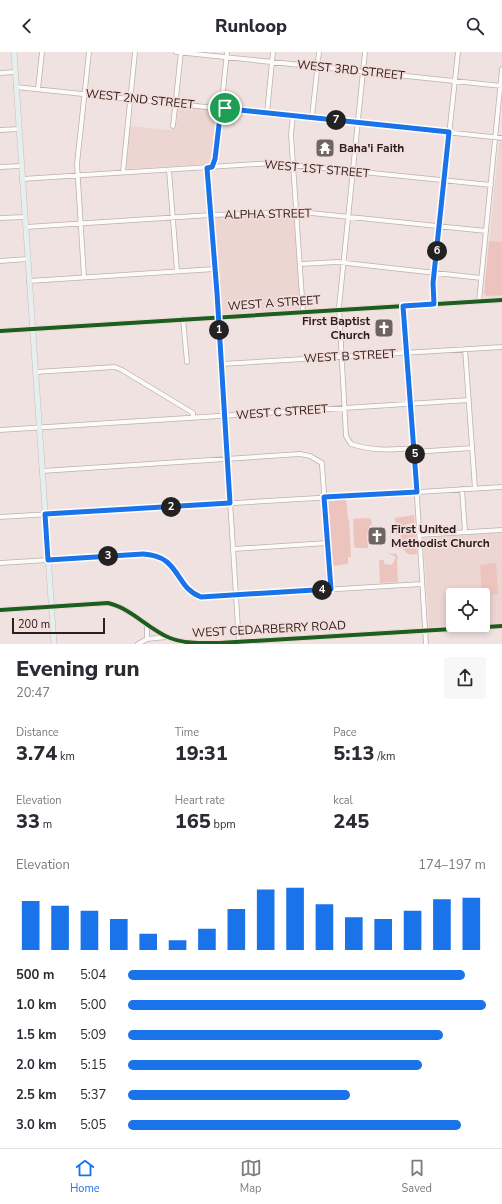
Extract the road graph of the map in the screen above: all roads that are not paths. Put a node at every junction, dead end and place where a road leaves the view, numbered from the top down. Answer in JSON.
{"nodes":[{"id":1,"x":14,"y":52,"type":"edge"},
{"id":2,"x":42,"y":52,"type":"edge"},
{"id":3,"x":89,"y":52,"type":"edge"},
{"id":4,"x":135,"y":52,"type":"edge"},
{"id":5,"x":176,"y":52,"type":"edge"},
{"id":6,"x":181,"y":52,"type":"edge"},
{"id":7,"x":273,"y":52,"type":"edge"},
{"id":8,"x":319,"y":52,"type":"edge"},
{"id":9,"x":365,"y":52,"type":"edge"},
{"id":10,"x":458,"y":52,"type":"edge"},
{"id":11,"x":226,"y":54,"type":"edge"},
{"id":12,"x":272,"y":62,"type":"junction"},
{"id":13,"x":318,"y":66,"type":"junction"},
{"id":14,"x":502,"y":69,"type":"edge"},
{"id":15,"x":363,"y":71,"type":"junction"},
{"id":16,"x":15,"y":72,"type":"junction"},
{"id":17,"x":0,"y":73,"type":"edge"},
{"id":18,"x":454,"y":81,"type":"junction"},
{"id":19,"x":16,"y":86,"type":"junction"},
{"id":20,"x":501,"y":86,"type":"edge"},
{"id":21,"x":38,"y":89,"type":"junction"},
{"id":22,"x":84,"y":94,"type":"junction"},
{"id":23,"x":130,"y":98,"type":"junction"},
{"id":24,"x":176,"y":103,"type":"junction"},
{"id":25,"x":221,"y":108,"type":"junction"},
{"id":26,"x":267,"y":113,"type":"junction"},
{"id":27,"x":293,"y":115,"type":"junction"},
{"id":28,"x":312,"y":118,"type":"junction"},
{"id":29,"x":358,"y":122,"type":"junction"},
{"id":30,"x":173,"y":126,"type":"dead end"},
{"id":31,"x":19,"y":129,"type":"junction"},
{"id":32,"x":0,"y":130,"type":"edge"},
{"id":33,"x":449,"y":132,"type":"junction"},
{"id":34,"x":495,"y":137,"type":"junction"},
{"id":35,"x":502,"y":138,"type":"edge"},
{"id":36,"x":293,"y":165,"type":"junction"},
{"id":37,"x":22,"y":166,"type":"junction"},
{"id":38,"x":0,"y":167,"type":"edge"},
{"id":39,"x":212,"y":167,"type":"junction"},
{"id":40,"x":207,"y":168,"type":"junction"},
{"id":41,"x":169,"y":170,"type":"junction"},
{"id":42,"x":353,"y":171,"type":"junction"},
{"id":43,"x":122,"y":172,"type":"junction"},
{"id":44,"x":78,"y":175,"type":"junction"},
{"id":45,"x":22,"y":179,"type":"junction"},
{"id":46,"x":444,"y":181,"type":"junction"},
{"id":47,"x":491,"y":185,"type":"junction"},
{"id":48,"x":297,"y":212,"type":"junction"},
{"id":49,"x":211,"y":215,"type":"junction"},
{"id":50,"x":348,"y":216,"type":"junction"},
{"id":51,"x":25,"y":217,"type":"junction"},
{"id":52,"x":0,"y":218,"type":"edge"},
{"id":53,"x":172,"y":218,"type":"junction"},
{"id":54,"x":81,"y":224,"type":"junction"},
{"id":55,"x":440,"y":226,"type":"junction"},
{"id":56,"x":26,"y":227,"type":"junction"},
{"id":57,"x":486,"y":231,"type":"junction"},
{"id":58,"x":28,"y":259,"type":"junction"},
{"id":59,"x":0,"y":261,"type":"edge"},
{"id":60,"x":343,"y":263,"type":"junction"},
{"id":61,"x":301,"y":264,"type":"junction"},
{"id":62,"x":215,"y":268,"type":"junction"},
{"id":63,"x":177,"y":271,"type":"junction"},
{"id":64,"x":435,"y":272,"type":"junction"},
{"id":65,"x":84,"y":277,"type":"junction"},
{"id":66,"x":481,"y":278,"type":"junction"},
{"id":67,"x":29,"y":281,"type":"junction"},
{"id":68,"x":502,"y":300,"type":"edge"},
{"id":69,"x":479,"y":301,"type":"junction"},
{"id":70,"x":434,"y":304,"type":"junction"},
{"id":71,"x":403,"y":306,"type":"junction"},
{"id":72,"x":339,"y":309,"type":"junction"},
{"id":73,"x":303,"y":312,"type":"junction"},
{"id":74,"x":218,"y":317,"type":"junction"},
{"id":75,"x":183,"y":319,"type":"junction"},
{"id":76,"x":33,"y":329,"type":"junction"},
{"id":77,"x":0,"y":331,"type":"edge"},
{"id":78,"x":502,"y":347,"type":"edge"},
{"id":79,"x":465,"y":349,"type":"junction"},
{"id":80,"x":406,"y":353,"type":"junction"},
{"id":81,"x":342,"y":356,"type":"junction"},
{"id":82,"x":186,"y":362,"type":"dead end"},
{"id":83,"x":221,"y":364,"type":"junction"},
{"id":84,"x":36,"y":372,"type":"junction"},
{"id":85,"x":469,"y":400,"type":"junction"},
{"id":86,"x":410,"y":404,"type":"junction"},
{"id":87,"x":345,"y":408,"type":"junction"},
{"id":88,"x":225,"y":416,"type":"junction"},
{"id":89,"x":193,"y":418,"type":"junction"},
{"id":90,"x":39,"y":427,"type":"junction"},
{"id":91,"x":0,"y":430,"type":"edge"},
{"id":92,"x":472,"y":448,"type":"junction"},
{"id":93,"x":414,"y":450,"type":"junction"},
{"id":94,"x":227,"y":459,"type":"junction"},
{"id":95,"x":42,"y":471,"type":"junction"},
{"id":96,"x":502,"y":487,"type":"edge"},
{"id":97,"x":475,"y":488,"type":"junction"},
{"id":98,"x":462,"y":489,"type":"junction"},
{"id":99,"x":417,"y":492,"type":"junction"},
{"id":100,"x":324,"y":497,"type":"junction"},
{"id":101,"x":230,"y":503,"type":"junction"},
{"id":102,"x":45,"y":514,"type":"junction"},
{"id":103,"x":0,"y":517,"type":"edge"},
{"id":104,"x":502,"y":530,"type":"edge"},
{"id":105,"x":465,"y":532,"type":"junction"},
{"id":106,"x":419,"y":535,"type":"junction"},
{"id":107,"x":327,"y":543,"type":"junction"},
{"id":108,"x":233,"y":549,"type":"junction"},
{"id":109,"x":48,"y":560,"type":"junction"},
{"id":110,"x":0,"y":563,"type":"edge"},
{"id":111,"x":422,"y":584,"type":"junction"},
{"id":112,"x":331,"y":589,"type":"junction"},
{"id":113,"x":235,"y":596,"type":"junction"},
{"id":114,"x":51,"y":606,"type":"junction"},
{"id":115,"x":0,"y":610,"type":"edge"},
{"id":116,"x":148,"y":625,"type":"junction"},
{"id":117,"x":502,"y":626,"type":"edge"},
{"id":118,"x":426,"y":631,"type":"junction"},
{"id":119,"x":167,"y":637,"type":"junction"},
{"id":120,"x":147,"y":639,"type":"junction"},
{"id":121,"x":238,"y":643,"type":"edge"},
{"id":122,"x":54,"y":644,"type":"edge"},
{"id":123,"x":138,"y":644,"type":"edge"},
{"id":124,"x":426,"y":644,"type":"edge"}],
"edges":[{"from":1,"to":16,"type":"main road"},
{"from":2,"to":21,"type":"street"},
{"from":3,"to":22,"type":"street"},
{"from":4,"to":23,"type":"street"},
{"from":5,"to":6,"type":"street","name":"WEST 3RD STREET"},
{"from":6,"to":11,"type":"street","name":"WEST 3RD STREET"},
{"from":6,"to":24,"type":"street"},
{"from":7,"to":12,"type":"street"},
{"from":8,"to":13,"type":"street"},
{"from":9,"to":15,"type":"street"},
{"from":10,"to":18,"type":"street"},
{"from":11,"to":12,"type":"street","name":"WEST 3RD STREET"},
{"from":11,"to":25,"type":"street"},
{"from":12,"to":13,"type":"street","name":"WEST 3RD STREET"},
{"from":12,"to":26,"type":"street"},
{"from":13,"to":15,"type":"street","name":"WEST 3RD STREET"},
{"from":13,"to":28,"type":"street"},
{"from":14,"to":20,"type":"street"},
{"from":15,"to":18,"type":"street","name":"WEST 3RD STREET"},
{"from":15,"to":29,"type":"street"},
{"from":16,"to":17,"type":"street"},
{"from":16,"to":19,"type":"main road"},
{"from":18,"to":20,"type":"street","name":"WEST 3RD STREET"},
{"from":18,"to":33,"type":"street"},
{"from":19,"to":21,"type":"street","name":"WEST 2ND STREET"},
{"from":19,"to":31,"type":"main road"},
{"from":20,"to":34,"type":"street"},
{"from":21,"to":22,"type":"street","name":"WEST 2ND STREET"},
{"from":22,"to":23,"type":"street","name":"WEST 2ND STREET"},
{"from":22,"to":44,"type":"street"},
{"from":23,"to":24,"type":"street","name":"WEST 2ND STREET"},
{"from":23,"to":43,"type":"street"},
{"from":24,"to":25,"type":"street","name":"WEST 2ND STREET"},
{"from":24,"to":30,"type":"street"},
{"from":25,"to":26,"type":"street","name":"WEST 2ND STREET"},
{"from":25,"to":39,"type":"street"},
{"from":26,"to":27,"type":"street","name":"WEST 2ND STREET"},
{"from":27,"to":28,"type":"street","name":"WEST 2ND STREET"},
{"from":27,"to":36,"type":"street"},
{"from":28,"to":29,"type":"street","name":"WEST 2ND STREET"},
{"from":29,"to":33,"type":"street","name":"WEST 2ND STREET"},
{"from":29,"to":42,"type":"street"},
{"from":31,"to":32,"type":"street"},
{"from":31,"to":37,"type":"main road"},
{"from":33,"to":34,"type":"street","name":"WEST 2ND STREET"},
{"from":33,"to":46,"type":"street"},
{"from":34,"to":35,"type":"street","name":"WEST 2ND STREET"},
{"from":34,"to":47,"type":"street"},
{"from":36,"to":39,"type":"street","name":"WEST 1ST STREET"},
{"from":36,"to":42,"type":"street","name":"WEST 1ST STREET"},
{"from":36,"to":48,"type":"street"},
{"from":37,"to":38,"type":"street"},
{"from":37,"to":45,"type":"main road"},
{"from":39,"to":40,"type":"street","name":"WEST 1ST STREET"},
{"from":40,"to":41,"type":"street","name":"WEST 1ST STREET"},
{"from":40,"to":49,"type":"street"},
{"from":41,"to":43,"type":"street","name":"WEST 1ST STREET"},
{"from":41,"to":53,"type":"street"},
{"from":42,"to":46,"type":"street","name":"WEST 1ST STREET"},
{"from":42,"to":50,"type":"street"},
{"from":43,"to":44,"type":"street","name":"WEST 1ST STREET"},
{"from":44,"to":45,"type":"street","name":"WEST 1ST STREET"},
{"from":44,"to":54,"type":"street"},
{"from":45,"to":51,"type":"main road"},
{"from":46,"to":47,"type":"street","name":"WEST 1ST STREET"},
{"from":46,"to":55,"type":"street"},
{"from":47,"to":57,"type":"street"},
{"from":48,"to":49,"type":"street","name":"ALPHA STREET"},
{"from":48,"to":50,"type":"street","name":"ALPHA STREET"},
{"from":48,"to":61,"type":"street"},
{"from":49,"to":53,"type":"street","name":"ALPHA STREET"},
{"from":49,"to":62,"type":"street"},
{"from":50,"to":55,"type":"street","name":"ALPHA STREET"},
{"from":50,"to":60,"type":"street"},
{"from":51,"to":52,"type":"street"},
{"from":51,"to":56,"type":"main road"},
{"from":53,"to":54,"type":"street","name":"ALPHA STREET"},
{"from":53,"to":63,"type":"street"},
{"from":54,"to":56,"type":"street","name":"ALPHA STREET"},
{"from":54,"to":65,"type":"street"},
{"from":55,"to":57,"type":"street","name":"ALPHA STREET"},
{"from":55,"to":64,"type":"street"},
{"from":56,"to":58,"type":"main road"},
{"from":57,"to":66,"type":"street"},
{"from":58,"to":59,"type":"street"},
{"from":58,"to":67,"type":"main road"},
{"from":60,"to":61,"type":"street"},
{"from":60,"to":64,"type":"street"},
{"from":60,"to":72,"type":"street"},
{"from":61,"to":73,"type":"street"},
{"from":62,"to":63,"type":"street"},
{"from":62,"to":74,"type":"street"},
{"from":63,"to":65,"type":"street"},
{"from":64,"to":66,"type":"street"},
{"from":64,"to":70,"type":"street"},
{"from":65,"to":67,"type":"street"},
{"from":66,"to":69,"type":"street"},
{"from":67,"to":76,"type":"main road"},
{"from":68,"to":69,"type":"street","name":"WEST A STREET"},
{"from":69,"to":70,"type":"street","name":"WEST A STREET"},
{"from":70,"to":71,"type":"street","name":"WEST A STREET"},
{"from":71,"to":72,"type":"street","name":"WEST A STREET"},
{"from":71,"to":80,"type":"street"},
{"from":72,"to":73,"type":"street","name":"WEST A STREET"},
{"from":72,"to":81,"type":"street"},
{"from":73,"to":74,"type":"street","name":"WEST A STREET"},
{"from":74,"to":75,"type":"street","name":"WEST A STREET"},
{"from":74,"to":83,"type":"street"},
{"from":75,"to":76,"type":"street","name":"WEST A STREET"},
{"from":75,"to":82,"type":"street"},
{"from":76,"to":77,"type":"street","name":"WEST A STREET"},
{"from":76,"to":84,"type":"main road"},
{"from":78,"to":79,"type":"street","name":"WEST B STREET"},
{"from":79,"to":80,"type":"street","name":"WEST B STREET"},
{"from":79,"to":85,"type":"street"},
{"from":80,"to":81,"type":"street","name":"WEST B STREET"},
{"from":80,"to":86,"type":"street"},
{"from":81,"to":83,"type":"street","name":"WEST B STREET"},
{"from":81,"to":87,"type":"street"},
{"from":83,"to":88,"type":"street"},
{"from":84,"to":89,"type":"street"},
{"from":84,"to":90,"type":"main road"},
{"from":85,"to":86,"type":"street","name":"WEST C STREET"},
{"from":85,"to":92,"type":"street"},
{"from":86,"to":87,"type":"street","name":"WEST C STREET"},
{"from":86,"to":93,"type":"street"},
{"from":87,"to":88,"type":"street","name":"WEST C STREET"},
{"from":87,"to":93,"type":"street"},
{"from":88,"to":89,"type":"street","name":"WEST C STREET"},
{"from":88,"to":94,"type":"street"},
{"from":89,"to":90,"type":"street","name":"WEST C STREET"},
{"from":90,"to":91,"type":"street","name":"WEST C STREET"},
{"from":90,"to":95,"type":"main road"},
{"from":92,"to":93,"type":"street"},
{"from":92,"to":97,"type":"street"},
{"from":93,"to":99,"type":"street"},
{"from":94,"to":95,"type":"street"},
{"from":94,"to":100,"type":"street"},
{"from":94,"to":101,"type":"street"},
{"from":95,"to":102,"type":"main road"},
{"from":96,"to":97,"type":"street"},
{"from":97,"to":98,"type":"street"},
{"from":98,"to":99,"type":"street"},
{"from":98,"to":105,"type":"street"},
{"from":99,"to":100,"type":"street"},
{"from":99,"to":106,"type":"street"},
{"from":100,"to":101,"type":"street"},
{"from":100,"to":107,"type":"street"},
{"from":101,"to":102,"type":"street"},
{"from":101,"to":108,"type":"street"},
{"from":102,"to":103,"type":"street"},
{"from":102,"to":109,"type":"main road"},
{"from":104,"to":105,"type":"street"},
{"from":105,"to":106,"type":"street"},
{"from":106,"to":111,"type":"street"},
{"from":107,"to":108,"type":"street"},
{"from":107,"to":112,"type":"street"},
{"from":108,"to":113,"type":"street"},
{"from":109,"to":110,"type":"street"},
{"from":109,"to":113,"type":"street"},
{"from":109,"to":114,"type":"main road"},
{"from":111,"to":112,"type":"street"},
{"from":111,"to":118,"type":"street"},
{"from":112,"to":113,"type":"street"},
{"from":113,"to":121,"type":"street"},
{"from":114,"to":115,"type":"street","name":"WEST CEDARBERRY ROAD"},
{"from":114,"to":116,"type":"street","name":"WEST CEDARBERRY ROAD"},
{"from":114,"to":122,"type":"main road"},
{"from":116,"to":119,"type":"street","name":"WEST CEDARBERRY ROAD"},
{"from":116,"to":120,"type":"street"},
{"from":117,"to":118,"type":"street","name":"WEST CEDARBERRY ROAD"},
{"from":118,"to":121,"type":"street","name":"WEST CEDARBERRY ROAD"},
{"from":118,"to":124,"type":"street"},
{"from":119,"to":120,"type":"street"},
{"from":119,"to":121,"type":"street","name":"WEST CEDARBERRY ROAD"},
{"from":120,"to":123,"type":"street"}]}
